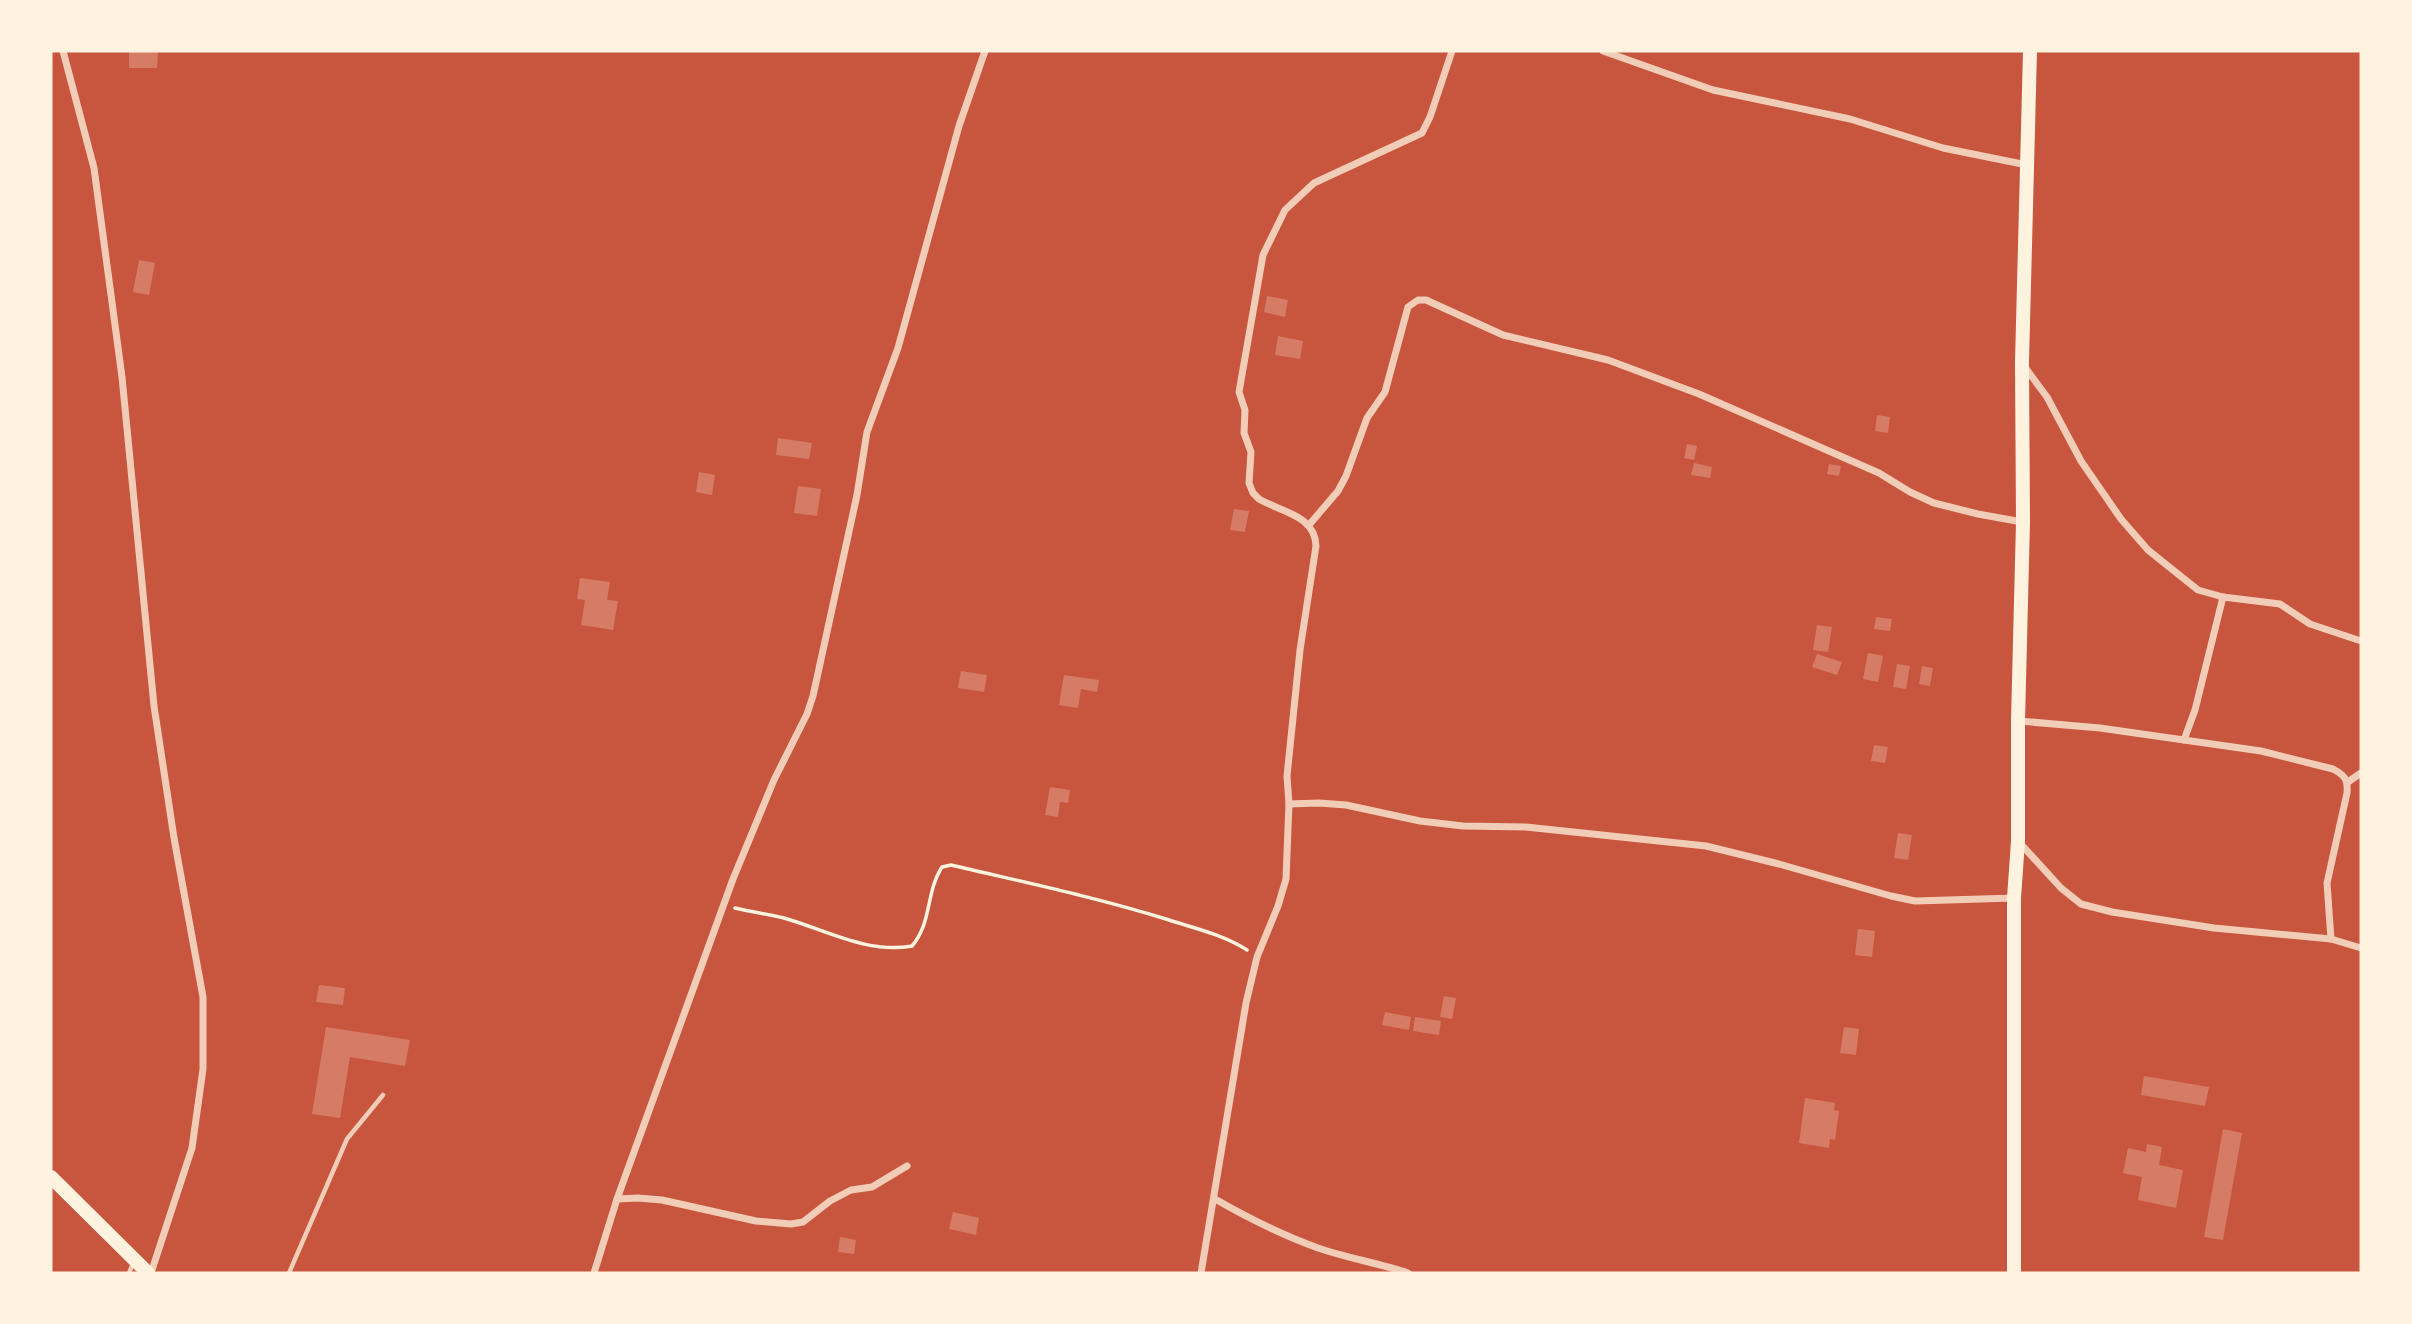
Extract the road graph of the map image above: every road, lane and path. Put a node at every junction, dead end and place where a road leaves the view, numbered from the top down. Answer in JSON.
{"nodes":[{"id":1,"x":64,"y":51,"type":"edge"},
{"id":2,"x":985,"y":51,"type":"edge"},
{"id":3,"x":1452,"y":51,"type":"edge"},
{"id":4,"x":1603,"y":51,"type":"edge"},
{"id":5,"x":2031,"y":51,"type":"edge"},
{"id":6,"x":2028,"y":165,"type":"junction"},
{"id":7,"x":2022,"y":362,"type":"junction"},
{"id":8,"x":2023,"y":522,"type":"junction"},
{"id":9,"x":1309,"y":525,"type":"junction"},
{"id":10,"x":2223,"y":597,"type":"junction"},
{"id":11,"x":2361,"y":641,"type":"edge"},
{"id":12,"x":2018,"y":721,"type":"junction"},
{"id":13,"x":2184,"y":740,"type":"junction"},
{"id":14,"x":2361,"y":773,"type":"edge"},
{"id":15,"x":2348,"y":782,"type":"junction"},
{"id":16,"x":1289,"y":804,"type":"junction"},
{"id":17,"x":2018,"y":841,"type":"junction"},
{"id":18,"x":2014,"y":898,"type":"junction"},
{"id":19,"x":724,"y":906,"type":"junction"},
{"id":20,"x":2331,"y":939,"type":"junction"},
{"id":21,"x":2361,"y":948,"type":"edge"},
{"id":22,"x":1257,"y":957,"type":"junction"},
{"id":23,"x":383,"y":1096,"type":"dead end"},
{"id":24,"x":907,"y":1166,"type":"dead end"},
{"id":25,"x":51,"y":1177,"type":"edge"},
{"id":26,"x":617,"y":1199,"type":"junction"},
{"id":27,"x":1215,"y":1199,"type":"junction"},
{"id":28,"x":132,"y":1267,"type":"edge"},
{"id":29,"x":149,"y":1273,"type":"edge"},
{"id":30,"x":289,"y":1273,"type":"edge"},
{"id":31,"x":594,"y":1273,"type":"edge"},
{"id":32,"x":1201,"y":1273,"type":"edge"},
{"id":33,"x":1408,"y":1273,"type":"edge"},
{"id":34,"x":2014,"y":1273,"type":"edge"}],
"edges":[{"from":1,"to":29,"type":"street"},
{"from":2,"to":19,"type":"street"},
{"from":3,"to":9,"type":"street"},
{"from":4,"to":6,"type":"street"},
{"from":5,"to":6,"type":"main road"},
{"from":6,"to":7,"type":"main road"},
{"from":7,"to":8,"type":"main road"},
{"from":7,"to":10,"type":"street"},
{"from":8,"to":9,"type":"street"},
{"from":8,"to":12,"type":"main road"},
{"from":9,"to":16,"type":"street"},
{"from":10,"to":11,"type":"street"},
{"from":10,"to":13,"type":"street"},
{"from":12,"to":13,"type":"street"},
{"from":12,"to":17,"type":"main road"},
{"from":13,"to":15,"type":"street"},
{"from":14,"to":15,"type":"street"},
{"from":15,"to":20,"type":"street"},
{"from":16,"to":18,"type":"street"},
{"from":16,"to":22,"type":"street"},
{"from":17,"to":18,"type":"main road"},
{"from":17,"to":20,"type":"street"},
{"from":18,"to":34,"type":"main road"},
{"from":19,"to":22,"type":"path"},
{"from":19,"to":26,"type":"street"},
{"from":20,"to":21,"type":"street"},
{"from":22,"to":27,"type":"street"},
{"from":23,"to":30,"type":"lane"},
{"from":24,"to":26,"type":"street"},
{"from":25,"to":28,"type":"main road"},
{"from":26,"to":31,"type":"street"},
{"from":27,"to":32,"type":"street"},
{"from":27,"to":33,"type":"street"},
{"from":28,"to":29,"type":"main road"}]}
